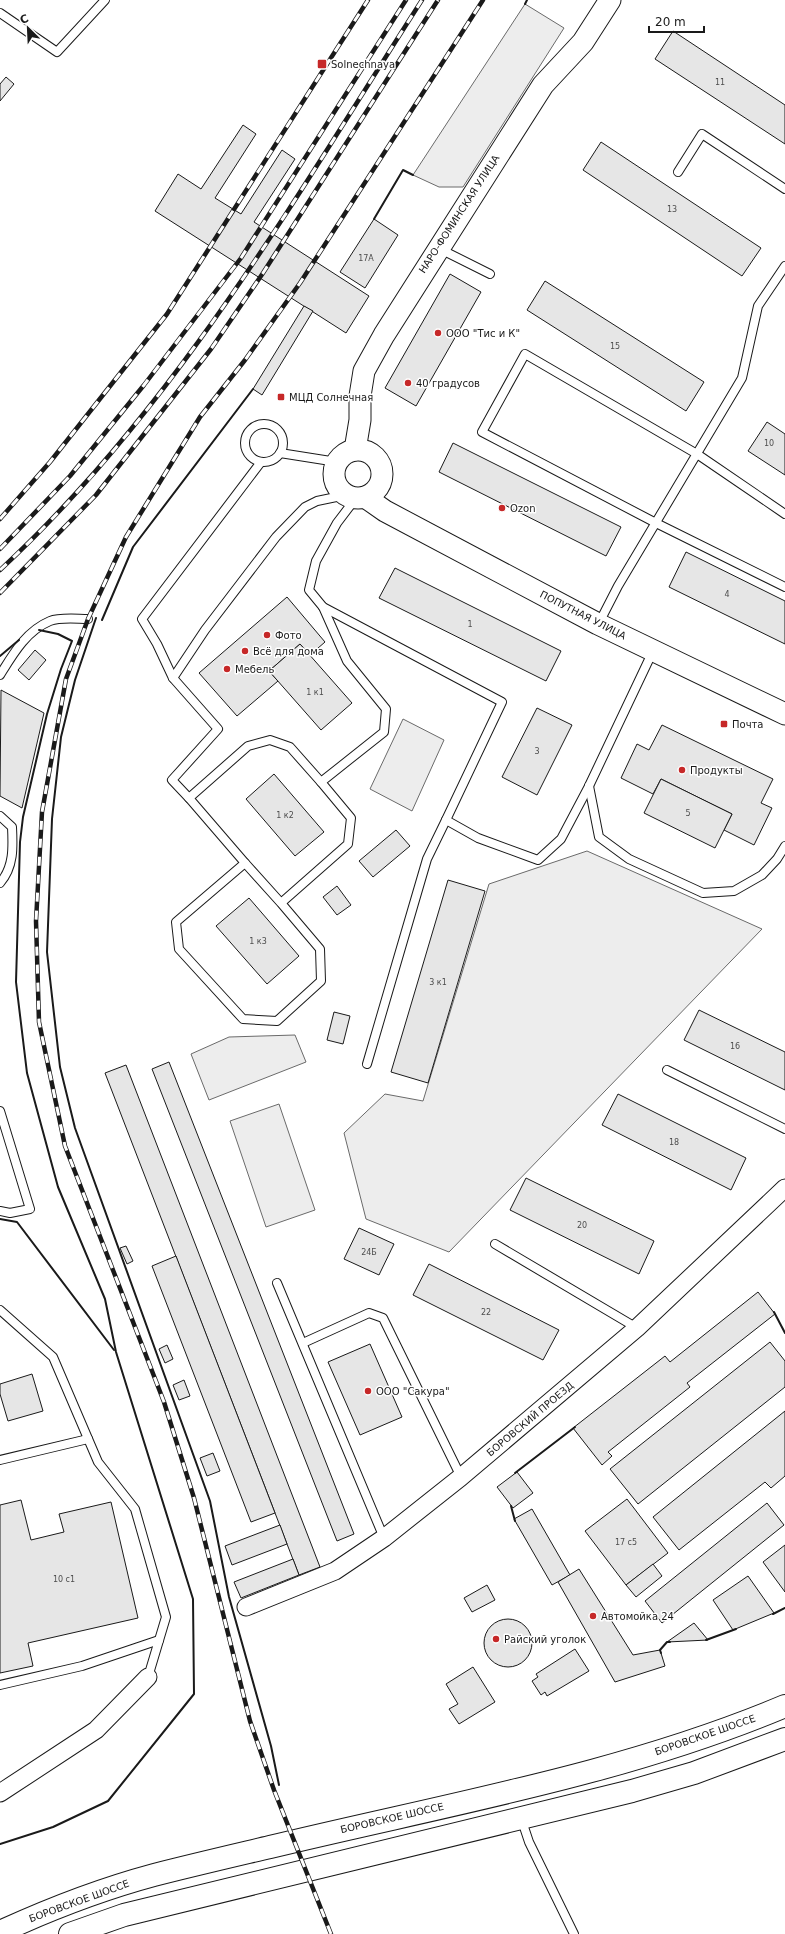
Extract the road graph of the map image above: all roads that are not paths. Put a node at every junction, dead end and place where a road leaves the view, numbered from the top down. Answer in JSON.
{"nodes":[{"id":1,"x":105,"y":0,"type":"edge"},
{"id":2,"x":610,"y":0,"type":"edge"},
{"id":3,"x":0,"y":13,"type":"edge"},
{"id":4,"x":678,"y":172,"type":"dead end"},
{"id":5,"x":785,"y":189,"type":"edge"},
{"id":6,"x":437,"y":248,"type":"junction"},
{"id":7,"x":785,"y":266,"type":"edge"},
{"id":8,"x":490,"y":274,"type":"dead end"},
{"id":9,"x":355,"y":450,"type":"junction"},
{"id":10,"x":280,"y":453,"type":"junction"},
{"id":11,"x":697,"y":454,"type":"junction"},
{"id":12,"x":261,"y":462,"type":"junction"},
{"id":13,"x":337,"y":462,"type":"junction"},
{"id":14,"x":382,"y":480,"type":"junction"},
{"id":15,"x":356,"y":497,"type":"junction"},
{"id":16,"x":385,"y":511,"type":"junction"},
{"id":17,"x":785,"y":514,"type":"edge"},
{"id":18,"x":656,"y":523,"type":"junction"},
{"id":19,"x":785,"y":587,"type":"edge"},
{"id":20,"x":323,"y":607,"type":"junction"},
{"id":21,"x":88,"y":618,"type":"dead end"},
{"id":22,"x":598,"y":624,"type":"junction"},
{"id":23,"x":653,"y":651,"type":"junction"},
{"id":24,"x":0,"y":675,"type":"edge"},
{"id":25,"x":173,"y":678,"type":"junction"},
{"id":26,"x":785,"y":714,"type":"edge"},
{"id":27,"x":321,"y":782,"type":"junction"},
{"id":28,"x":589,"y":786,"type":"junction"},
{"id":29,"x":189,"y":798,"type":"junction"},
{"id":30,"x":0,"y":816,"type":"edge"},
{"id":31,"x":446,"y":820,"type":"junction"},
{"id":32,"x":785,"y":846,"type":"edge"},
{"id":33,"x":245,"y":863,"type":"junction"},
{"id":34,"x":0,"y":883,"type":"edge"},
{"id":35,"x":281,"y":903,"type":"junction"},
{"id":36,"x":367,"y":1064,"type":"dead end"},
{"id":37,"x":667,"y":1070,"type":"dead end"},
{"id":38,"x":0,"y":1112,"type":"edge"},
{"id":39,"x":785,"y":1129,"type":"edge"},
{"id":40,"x":785,"y":1188,"type":"edge"},
{"id":41,"x":0,"y":1211,"type":"edge"},
{"id":42,"x":495,"y":1244,"type":"dead end"},
{"id":43,"x":277,"y":1283,"type":"dead end"},
{"id":44,"x":0,"y":1310,"type":"edge"},
{"id":45,"x":637,"y":1328,"type":"junction"},
{"id":46,"x":303,"y":1344,"type":"junction"},
{"id":47,"x":88,"y":1439,"type":"junction"},
{"id":48,"x":0,"y":1460,"type":"edge"},
{"id":49,"x":461,"y":1477,"type":"junction"},
{"id":50,"x":384,"y":1538,"type":"junction"},
{"id":51,"x":246,"y":1607,"type":"dead end"},
{"id":52,"x":159,"y":1640,"type":"junction"},
{"id":53,"x":148,"y":1677,"type":"joint"},
{"id":54,"x":0,"y":1685,"type":"edge"},
{"id":55,"x":785,"y":1706,"type":"edge"},
{"id":56,"x":785,"y":1739,"type":"edge"},
{"id":57,"x":0,"y":1793,"type":"edge"},
{"id":58,"x":521,"y":1817,"type":"junction"},
{"id":59,"x":0,"y":1932,"type":"edge"},
{"id":60,"x":70,"y":1934,"type":"edge"},
{"id":61,"x":574,"y":1934,"type":"edge"}],
"edges":[{"from":1,"to":3,"type":"lane"},
{"from":2,"to":6,"type":"street","name":"НАРО-ФОМИНСКАЯ УЛИЦА"},
{"from":4,"to":5,"type":"lane"},
{"from":6,"to":8,"type":"lane"},
{"from":6,"to":9,"type":"street","name":"НАРО-ФОМИНСКАЯ УЛИЦА"},
{"from":7,"to":11,"type":"lane"},
{"from":9,"to":13,"type":"street"},
{"from":9,"to":14,"type":"street"},
{"from":10,"to":12,"type":"lane"},
{"from":10,"to":12,"type":"lane"},
{"from":10,"to":13,"type":"lane"},
{"from":11,"to":17,"type":"lane"},
{"from":11,"to":18,"type":"lane"},
{"from":11,"to":18,"type":"lane"},
{"from":12,"to":25,"type":"lane"},
{"from":13,"to":15,"type":"street"},
{"from":14,"to":15,"type":"street"},
{"from":14,"to":16,"type":"street"},
{"from":15,"to":16,"type":"street","name":"ПОПУТНАЯ УЛИЦА"},
{"from":15,"to":20,"type":"lane"},
{"from":15,"to":25,"type":"lane"},
{"from":16,"to":22,"type":"street","name":"ПОПУТНАЯ УЛИЦА"},
{"from":18,"to":19,"type":"lane"},
{"from":18,"to":22,"type":"lane"},
{"from":20,"to":27,"type":"lane"},
{"from":20,"to":31,"type":"lane"},
{"from":21,"to":24,"type":"lane"},
{"from":22,"to":23,"type":"street","name":"ПОПУТНАЯ УЛИЦА"},
{"from":23,"to":26,"type":"street","name":"ПОПУТНАЯ УЛИЦА"},
{"from":23,"to":28,"type":"lane"},
{"from":25,"to":29,"type":"lane"},
{"from":27,"to":29,"type":"lane"},
{"from":27,"to":35,"type":"lane"},
{"from":28,"to":31,"type":"lane"},
{"from":28,"to":32,"type":"lane"},
{"from":29,"to":33,"type":"lane"},
{"from":30,"to":34,"type":"lane"},
{"from":31,"to":36,"type":"lane"},
{"from":33,"to":35,"type":"lane"},
{"from":33,"to":35,"type":"lane"},
{"from":37,"to":39,"type":"lane"},
{"from":38,"to":41,"type":"lane"},
{"from":40,"to":45,"type":"street","name":"БОРОВСКИЙ ПРОЕЗД"},
{"from":42,"to":45,"type":"lane"},
{"from":43,"to":46,"type":"lane"},
{"from":44,"to":47,"type":"lane"},
{"from":45,"to":49,"type":"street","name":"БОРОВСКИЙ ПРОЕЗД"},
{"from":46,"to":49,"type":"lane"},
{"from":46,"to":50,"type":"lane"},
{"from":47,"to":48,"type":"lane"},
{"from":47,"to":52,"type":"lane"},
{"from":49,"to":50,"type":"street","name":"БОРОВСКИЙ ПРОЕЗД"},
{"from":50,"to":51,"type":"street","name":"БОРОВСКИЙ ПРОЕЗД"},
{"from":52,"to":53,"type":"lane"},
{"from":52,"to":54,"type":"lane"},
{"from":53,"to":57,"type":"street"},
{"from":55,"to":59,"type":"main road","name":"БОРОВСКОЕ ШОССЕ"},
{"from":56,"to":58,"type":"main road"},
{"from":58,"to":60,"type":"main road"},
{"from":58,"to":61,"type":"lane"}]}
